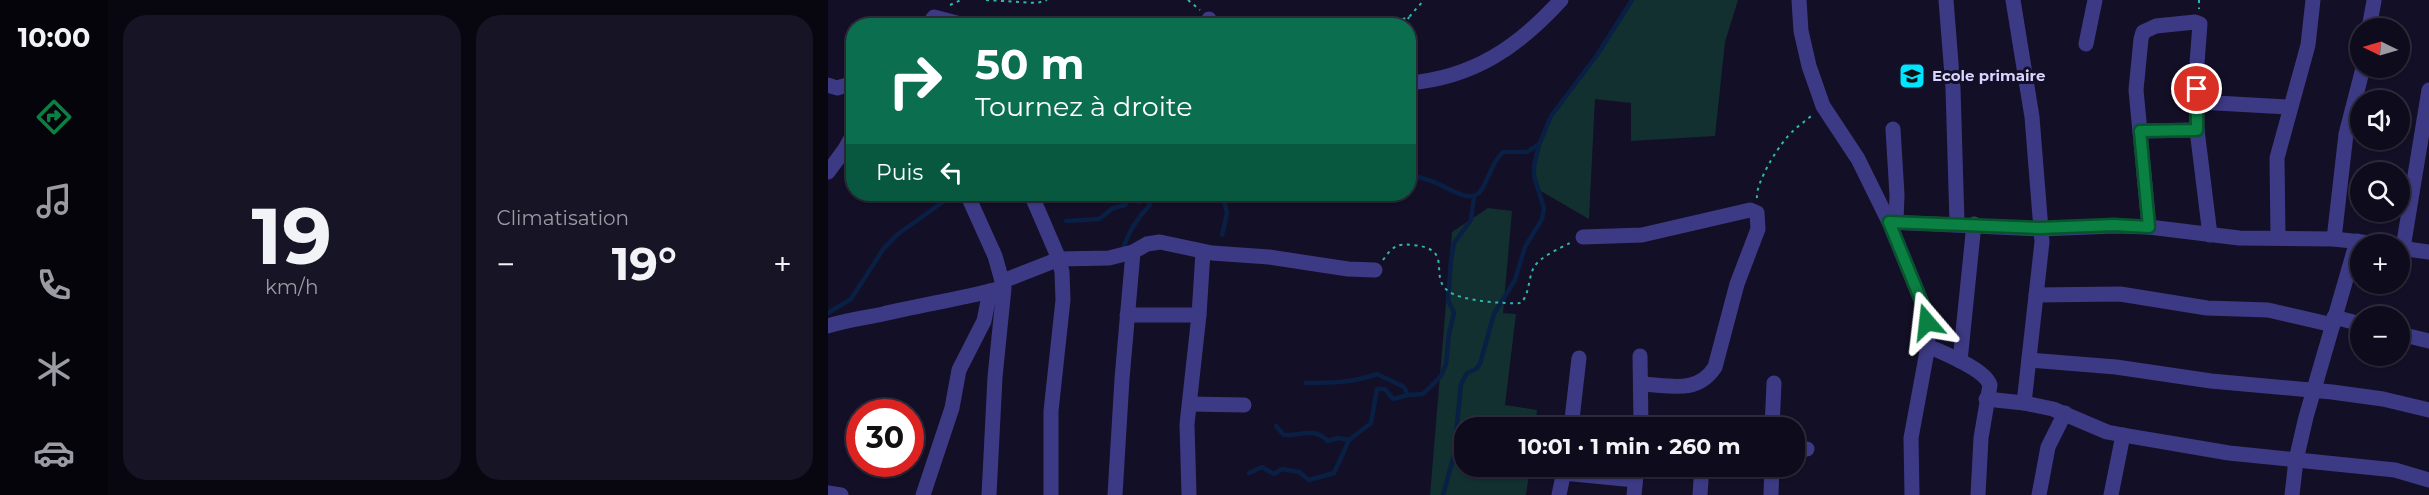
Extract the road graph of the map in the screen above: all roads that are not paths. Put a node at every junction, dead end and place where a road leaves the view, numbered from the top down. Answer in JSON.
{"nodes":[{"id":1,"x":1561,"y":0,"type":"edge"},
{"id":2,"x":1799,"y":0,"type":"edge"},
{"id":3,"x":1946,"y":0,"type":"edge"},
{"id":4,"x":2013,"y":0,"type":"edge"},
{"id":5,"x":2095,"y":0,"type":"edge"},
{"id":6,"x":2313,"y":0,"type":"edge"},
{"id":7,"x":2373,"y":1,"type":"edge"},
{"id":8,"x":2370,"y":18,"type":"edge"},
{"id":9,"x":2086,"y":44,"type":"dead end"},
{"id":10,"x":2360,"y":78,"type":"edge"},
{"id":11,"x":1416,"y":82,"type":"edge"},
{"id":12,"x":828,"y":84,"type":"edge"},
{"id":13,"x":846,"y":85,"type":"edge"},
{"id":14,"x":2429,"y":90,"type":"edge"},
{"id":15,"x":2198,"y":102,"type":"junction"},
{"id":16,"x":2290,"y":107,"type":"junction"},
{"id":17,"x":1893,"y":129,"type":"dead end"},
{"id":18,"x":2197,"y":130,"type":"junction"},
{"id":19,"x":2140,"y":131,"type":"junction"},
{"id":20,"x":846,"y":145,"type":"edge"},
{"id":21,"x":828,"y":172,"type":"edge"},
{"id":22,"x":970,"y":201,"type":"edge"},
{"id":23,"x":1034,"y":201,"type":"edge"},
{"id":24,"x":1892,"y":222,"type":"junction"},
{"id":25,"x":1957,"y":223,"type":"junction"},
{"id":26,"x":1974,"y":224,"type":"junction"},
{"id":27,"x":2149,"y":227,"type":"junction"},
{"id":28,"x":2040,"y":228,"type":"junction"},
{"id":29,"x":2403,"y":234,"type":"edge"},
{"id":30,"x":2210,"y":235,"type":"junction"},
{"id":31,"x":1583,"y":237,"type":"road end"},
{"id":32,"x":2278,"y":237,"type":"junction"},
{"id":33,"x":2334,"y":239,"type":"junction"},
{"id":34,"x":2350,"y":240,"type":"edge"},
{"id":35,"x":2410,"y":249,"type":"edge"},
{"id":36,"x":1133,"y":252,"type":"junction"},
{"id":37,"x":1203,"y":252,"type":"junction"},
{"id":38,"x":2429,"y":252,"type":"edge"},
{"id":39,"x":1059,"y":259,"type":"junction"},
{"id":40,"x":2350,"y":262,"type":"edge"},
{"id":41,"x":1375,"y":270,"type":"road end"},
{"id":42,"x":999,"y":287,"type":"junction"},
{"id":43,"x":2036,"y":295,"type":"junction"},
{"id":44,"x":1127,"y":315,"type":"junction"},
{"id":45,"x":1199,"y":315,"type":"junction"},
{"id":46,"x":2333,"y":321,"type":"junction"},
{"id":47,"x":2350,"y":323,"type":"edge"},
{"id":48,"x":828,"y":326,"type":"edge"},
{"id":49,"x":2410,"y":336,"type":"edge"},
{"id":50,"x":2429,"y":341,"type":"edge"},
{"id":51,"x":1928,"y":346,"type":"junction"},
{"id":52,"x":1640,"y":356,"type":"dead end"},
{"id":53,"x":1579,"y":358,"type":"dead end"},
{"id":54,"x":2029,"y":360,"type":"junction"},
{"id":55,"x":1960,"y":361,"type":"junction"},
{"id":56,"x":1774,"y":383,"type":"dead end"},
{"id":57,"x":1641,"y":384,"type":"junction"},
{"id":58,"x":2314,"y":390,"type":"junction"},
{"id":59,"x":1986,"y":399,"type":"junction"},
{"id":60,"x":2024,"y":403,"type":"junction"},
{"id":61,"x":1190,"y":404,"type":"junction"},
{"id":62,"x":1244,"y":405,"type":"dead end"},
{"id":63,"x":2429,"y":410,"type":"edge"},
{"id":64,"x":2065,"y":413,"type":"junction"},
{"id":65,"x":1572,"y":417,"type":"edge"},
{"id":66,"x":1640,"y":417,"type":"edge"},
{"id":67,"x":1772,"y":417,"type":"edge"},
{"id":68,"x":2123,"y":435,"type":"junction"},
{"id":69,"x":2296,"y":460,"type":"junction"},
{"id":70,"x":1563,"y":477,"type":"edge"},
{"id":71,"x":1610,"y":477,"type":"edge"},
{"id":72,"x":1701,"y":477,"type":"edge"},
{"id":73,"x":1772,"y":477,"type":"edge"},
{"id":74,"x":2429,"y":480,"type":"edge"},
{"id":75,"x":1636,"y":481,"type":"edge"},
{"id":76,"x":828,"y":493,"type":"edge"},
{"id":77,"x":840,"y":495,"type":"edge"},
{"id":78,"x":923,"y":495,"type":"edge"},
{"id":79,"x":989,"y":495,"type":"edge"},
{"id":80,"x":1051,"y":495,"type":"edge"},
{"id":81,"x":1114,"y":495,"type":"edge"},
{"id":82,"x":1189,"y":495,"type":"edge"},
{"id":83,"x":1559,"y":495,"type":"edge"},
{"id":84,"x":1700,"y":495,"type":"edge"},
{"id":85,"x":1771,"y":495,"type":"edge"},
{"id":86,"x":1912,"y":495,"type":"edge"},
{"id":87,"x":1978,"y":495,"type":"edge"},
{"id":88,"x":2039,"y":495,"type":"edge"},
{"id":89,"x":2111,"y":495,"type":"edge"},
{"id":90,"x":2292,"y":495,"type":"edge"}],
"edges":[{"from":1,"to":11,"type":"street"},
{"from":2,"to":24,"type":"street"},
{"from":3,"to":25,"type":"street"},
{"from":4,"to":28,"type":"street"},
{"from":5,"to":9,"type":"street"},
{"from":6,"to":16,"type":"street"},
{"from":7,"to":8,"type":"street"},
{"from":10,"to":33,"type":"street"},
{"from":12,"to":13,"type":"street"},
{"from":14,"to":29,"type":"street"},
{"from":15,"to":16,"type":"street"},
{"from":15,"to":18,"type":"street"},
{"from":15,"to":19,"type":"street"},
{"from":16,"to":32,"type":"street"},
{"from":17,"to":24,"type":"street"},
{"from":18,"to":19,"type":"street"},
{"from":18,"to":30,"type":"street"},
{"from":19,"to":27,"type":"street"},
{"from":20,"to":21,"type":"street"},
{"from":22,"to":42,"type":"street"},
{"from":23,"to":39,"type":"street"},
{"from":24,"to":25,"type":"street"},
{"from":24,"to":51,"type":"street"},
{"from":25,"to":26,"type":"street"},
{"from":26,"to":28,"type":"street"},
{"from":26,"to":55,"type":"street"},
{"from":27,"to":28,"type":"street"},
{"from":27,"to":30,"type":"street"},
{"from":28,"to":43,"type":"street"},
{"from":30,"to":32,"type":"street"},
{"from":31,"to":57,"type":"street"},
{"from":32,"to":33,"type":"street"},
{"from":33,"to":34,"type":"street"},
{"from":35,"to":38,"type":"street"},
{"from":36,"to":37,"type":"street"},
{"from":36,"to":39,"type":"street"},
{"from":36,"to":44,"type":"street"},
{"from":37,"to":41,"type":"street"},
{"from":37,"to":45,"type":"street"},
{"from":39,"to":42,"type":"street"},
{"from":39,"to":80,"type":"street"},
{"from":40,"to":46,"type":"street"},
{"from":42,"to":48,"type":"street"},
{"from":42,"to":78,"type":"street"},
{"from":42,"to":79,"type":"street"},
{"from":43,"to":46,"type":"street"},
{"from":43,"to":54,"type":"street"},
{"from":44,"to":45,"type":"street"},
{"from":44,"to":81,"type":"street"},
{"from":45,"to":61,"type":"street"},
{"from":46,"to":47,"type":"street"},
{"from":46,"to":58,"type":"street"},
{"from":49,"to":50,"type":"street"},
{"from":51,"to":55,"type":"street"},
{"from":51,"to":86,"type":"street"},
{"from":52,"to":57,"type":"street"},
{"from":53,"to":65,"type":"street"},
{"from":54,"to":58,"type":"street"},
{"from":54,"to":60,"type":"street"},
{"from":55,"to":59,"type":"street"},
{"from":56,"to":67,"type":"street"},
{"from":57,"to":66,"type":"street"},
{"from":58,"to":63,"type":"street"},
{"from":58,"to":69,"type":"street"},
{"from":59,"to":60,"type":"street"},
{"from":59,"to":87,"type":"street"},
{"from":60,"to":64,"type":"street"},
{"from":61,"to":62,"type":"street"},
{"from":61,"to":82,"type":"street"},
{"from":64,"to":68,"type":"street"},
{"from":64,"to":88,"type":"street"},
{"from":68,"to":69,"type":"street"},
{"from":68,"to":89,"type":"street"},
{"from":69,"to":74,"type":"street"},
{"from":69,"to":90,"type":"street"},
{"from":70,"to":83,"type":"street"},
{"from":71,"to":75,"type":"street"},
{"from":72,"to":84,"type":"street"},
{"from":73,"to":85,"type":"street"},
{"from":76,"to":77,"type":"street"}]}
